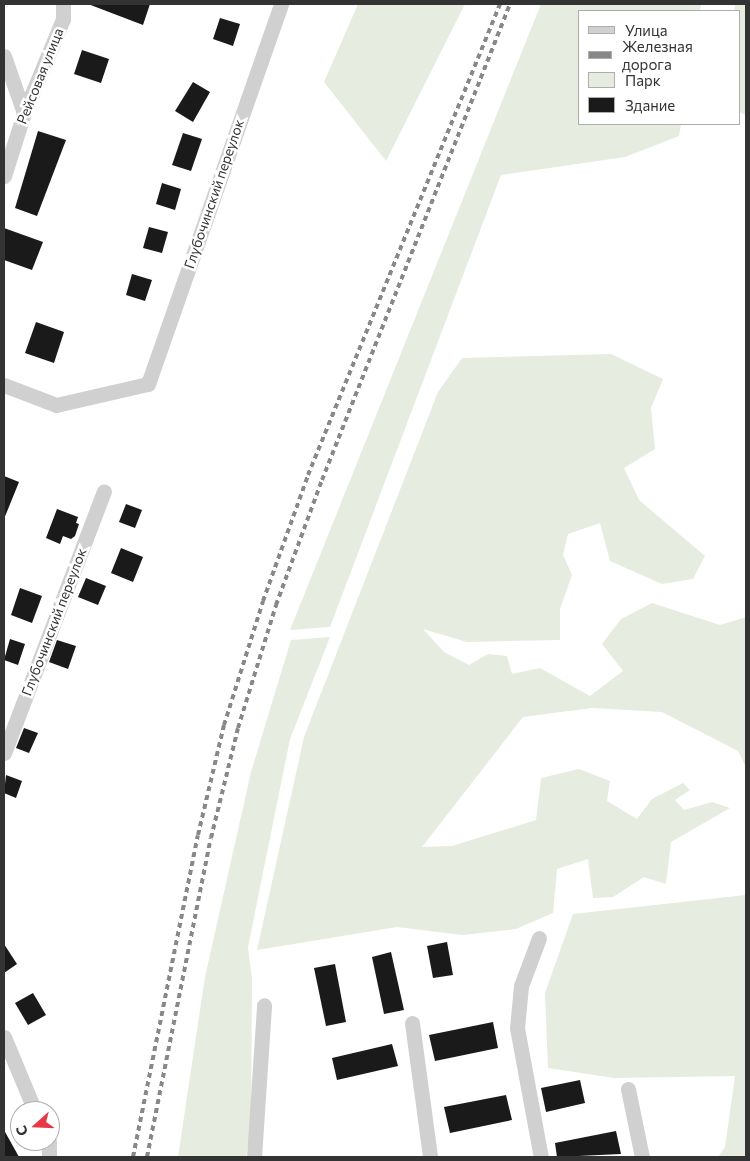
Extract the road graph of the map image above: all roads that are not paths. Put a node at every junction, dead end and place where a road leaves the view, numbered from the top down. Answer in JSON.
{"nodes":[{"id":1,"x":63,"y":4,"type":"edge"},
{"id":2,"x":281,"y":4,"type":"edge"},
{"id":3,"x":4,"y":56,"type":"edge"},
{"id":4,"x":24,"y":113,"type":"junction"},
{"id":5,"x":4,"y":176,"type":"edge"},
{"id":6,"x":4,"y":385,"type":"edge"},
{"id":7,"x":104,"y":491,"type":"dead end"},
{"id":8,"x":4,"y":754,"type":"edge"},
{"id":9,"x":539,"y":938,"type":"dead end"},
{"id":10,"x":264,"y":1005,"type":"dead end"},
{"id":11,"x":412,"y":1023,"type":"dead end"},
{"id":12,"x":4,"y":1037,"type":"edge"},
{"id":13,"x":628,"y":1090,"type":"dead end"},
{"id":14,"x":32,"y":1101,"type":"edge"},
{"id":15,"x":254,"y":1157,"type":"edge"},
{"id":16,"x":430,"y":1157,"type":"edge"},
{"id":17,"x":541,"y":1157,"type":"edge"},
{"id":18,"x":642,"y":1157,"type":"edge"}],
"edges":[{"from":1,"to":4,"type":"street","name":"Рейсовая улица"},
{"from":2,"to":6,"type":"street","name":"Глубочинский переулок"},
{"from":3,"to":4,"type":"street"},
{"from":4,"to":5,"type":"street","name":"Рейсовая улица"},
{"from":7,"to":8,"type":"street","name":"Глубочинский переулок"},
{"from":9,"to":17,"type":"street"},
{"from":10,"to":15,"type":"street"},
{"from":11,"to":16,"type":"street"},
{"from":12,"to":14,"type":"street"},
{"from":13,"to":18,"type":"street"}]}
